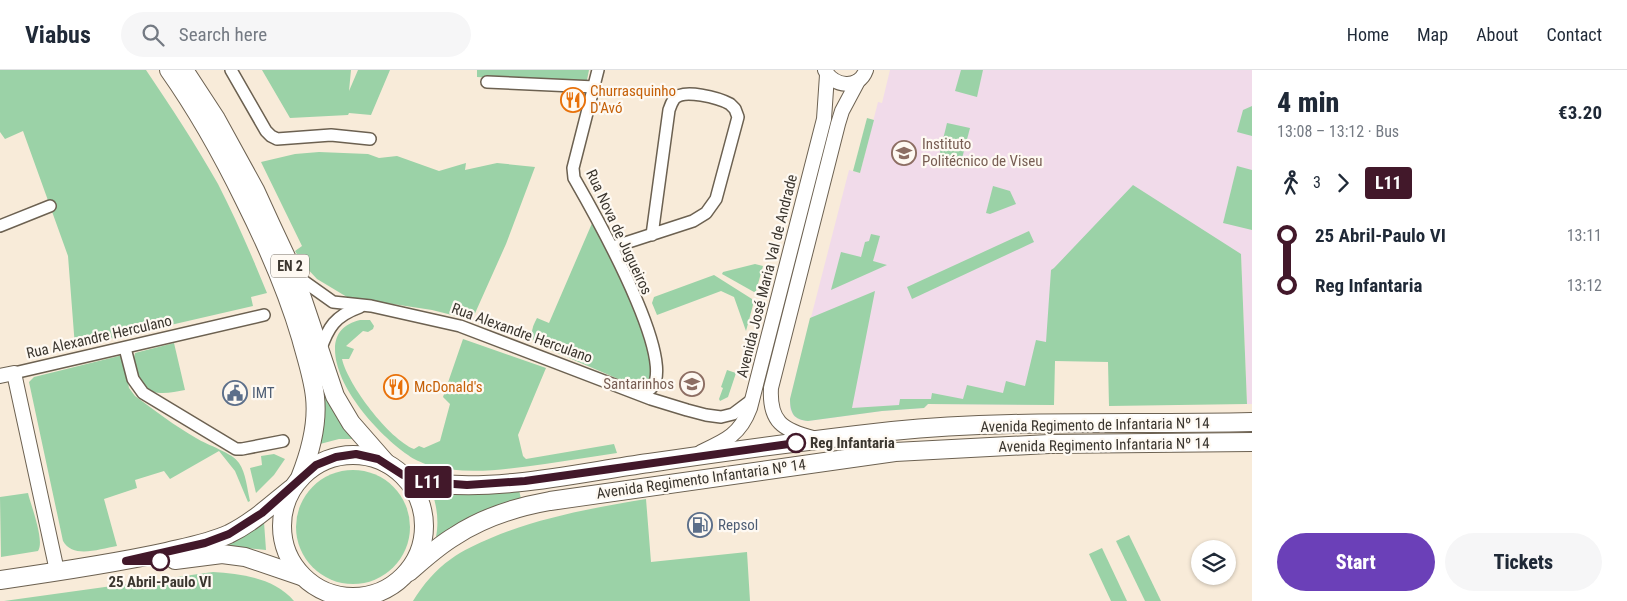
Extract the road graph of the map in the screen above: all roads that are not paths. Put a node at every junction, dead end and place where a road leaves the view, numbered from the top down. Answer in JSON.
{"nodes":[{"id":1,"x":169,"y":70,"type":"edge"},
{"id":2,"x":184,"y":70,"type":"edge"},
{"id":3,"x":231,"y":70,"type":"edge"},
{"id":4,"x":598,"y":70,"type":"edge"},
{"id":5,"x":826,"y":73,"type":"edge"},
{"id":6,"x":862,"y":75,"type":"edge"},
{"id":7,"x":487,"y":82,"type":"dead end"},
{"id":8,"x":595,"y":87,"type":"junction"},
{"id":9,"x":370,"y":139,"type":"dead end"},
{"id":10,"x":50,"y":206,"type":"dead end"},
{"id":11,"x":0,"y":226,"type":"edge"},
{"id":12,"x":652,"y":235,"type":"junction"},
{"id":13,"x":613,"y":247,"type":"junction"},
{"id":14,"x":294,"y":274,"type":"junction"},
{"id":15,"x":365,"y":305,"type":"junction"},
{"id":16,"x":264,"y":315,"type":"dead end"},
{"id":17,"x":125,"y":348,"type":"junction"},
{"id":18,"x":320,"y":351,"type":"junction"},
{"id":19,"x":14,"y":373,"type":"junction"},
{"id":20,"x":0,"y":376,"type":"edge"},
{"id":21,"x":636,"y":392,"type":"junction"},
{"id":22,"x":753,"y":400,"type":"junction"},
{"id":23,"x":1252,"y":422,"type":"edge"},
{"id":24,"x":818,"y":440,"type":"junction"},
{"id":25,"x":283,"y":441,"type":"dead end"},
{"id":26,"x":1252,"y":442,"type":"edge"},
{"id":27,"x":692,"y":456,"type":"junction"},
{"id":28,"x":387,"y":463,"type":"junction"},
{"id":29,"x":403,"y":475,"type":"junction"},
{"id":30,"x":296,"y":482,"type":"junction"},
{"id":31,"x":126,"y":561,"type":"junction"},
{"id":32,"x":57,"y":571,"type":"junction"},
{"id":33,"x":405,"y":576,"type":"junction"},
{"id":34,"x":0,"y":580,"type":"edge"},
{"id":35,"x":306,"y":580,"type":"junction"},
{"id":36,"x":322,"y":601,"type":"edge"},
{"id":37,"x":390,"y":601,"type":"edge"}],
"edges":[{"from":1,"to":30,"type":"main road","number":"EN 2"},
{"from":2,"to":14,"type":"main road","number":"EN 2"},
{"from":3,"to":9,"type":"street"},
{"from":4,"to":8,"type":"street","name":"Rua Nova de Jugueiros"},
{"from":5,"to":6,"type":"street","name":"Avenida José Maria Val de Andrade"},
{"from":5,"to":22,"type":"street","name":"Avenida José Maria Val de Andrade"},
{"from":6,"to":24,"type":"street","name":"Avenida José Maria Val de Andrade"},
{"from":7,"to":8,"type":"street"},
{"from":8,"to":13,"type":"street","name":"Rua Nova de Jugueiros"},
{"from":10,"to":11,"type":"street"},
{"from":12,"to":12,"type":"street"},
{"from":12,"to":13,"type":"street"},
{"from":13,"to":21,"type":"street","name":"Rua Nova de Jugueiros"},
{"from":14,"to":15,"type":"street","name":"Rua Alexandre Herculano"},
{"from":14,"to":18,"type":"main road","number":"EN 2"},
{"from":15,"to":18,"type":"street"},
{"from":15,"to":21,"type":"street","name":"Rua Alexandre Herculano"},
{"from":16,"to":17,"type":"street","name":"Rua Alexandre Herculano"},
{"from":17,"to":19,"type":"street","name":"Rua Alexandre Herculano"},
{"from":17,"to":25,"type":"street"},
{"from":18,"to":28,"type":"main road","number":"EN 2"},
{"from":19,"to":20,"type":"street","name":"Rua Alexandre Herculano"},
{"from":19,"to":32,"type":"street"},
{"from":21,"to":22,"type":"street","name":"Rua Alexandre Herculano"},
{"from":22,"to":27,"type":"street","name":"Avenida José Maria Val de Andrade"},
{"from":23,"to":24,"type":"main road","name":"Avenida Regimento de Infantaria Nº 14","number":"EN 2"},
{"from":24,"to":27,"type":"main road","name":"Avenida Regimento de Infantaria Nº 14","number":"EN 2"},
{"from":26,"to":33,"type":"main road","name":"Avenida Regimento Infantaria Nº 14"},
{"from":27,"to":29,"type":"main road","name":"Avenida Regimento de Infantaria Nº 14","number":"EN 2"},
{"from":28,"to":29,"type":"main road","number":"EN 2"},
{"from":28,"to":30,"type":"main road","number":"EN 2"},
{"from":29,"to":33,"type":"main road","number":"EN 2"},
{"from":30,"to":31,"type":"main road"},
{"from":30,"to":35,"type":"main road","number":"EN 2"},
{"from":31,"to":32,"type":"main road"},
{"from":31,"to":35,"type":"main road"},
{"from":32,"to":34,"type":"main road"},
{"from":33,"to":35,"type":"main road"},
{"from":33,"to":37,"type":"main road"},
{"from":35,"to":36,"type":"main road"}]}
